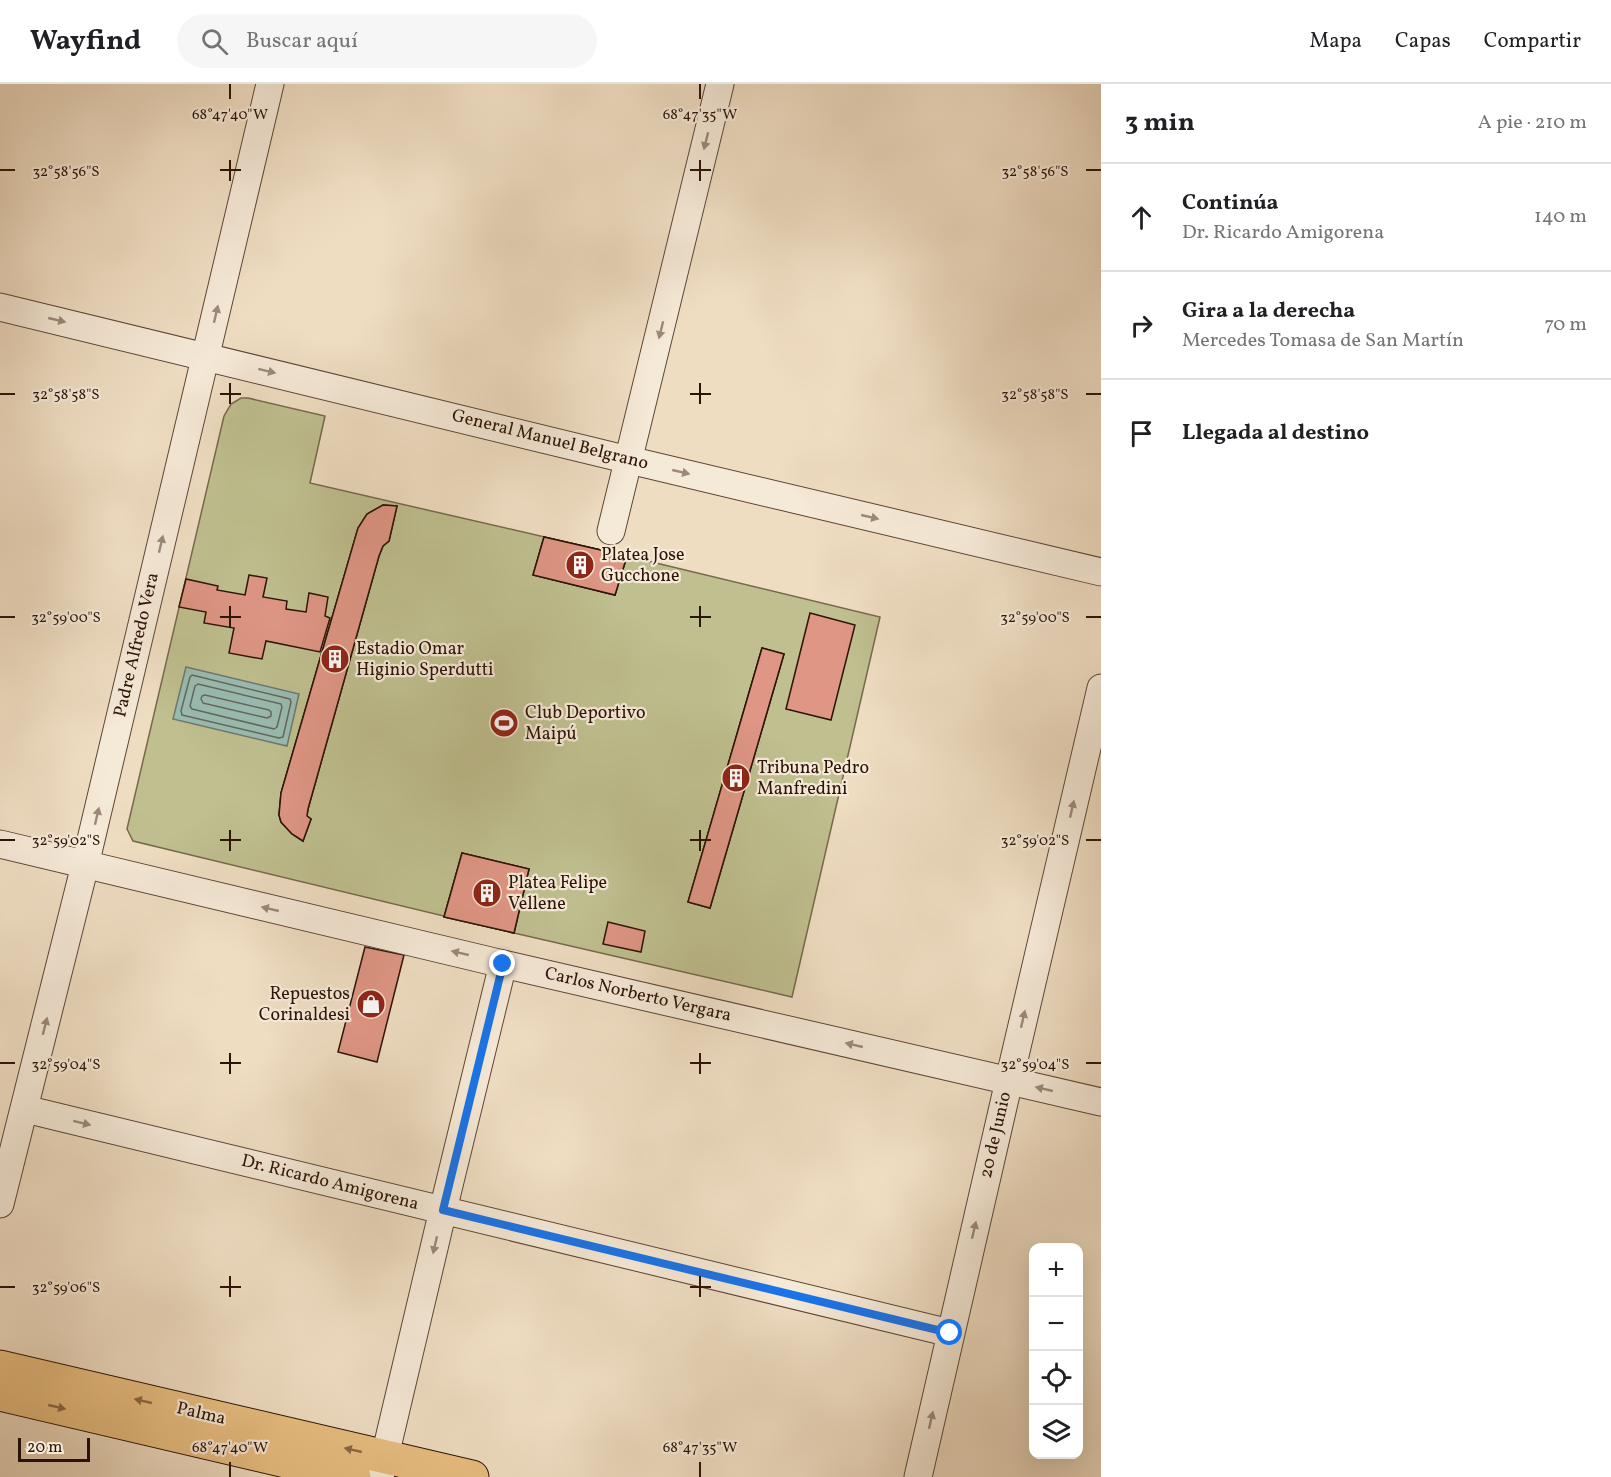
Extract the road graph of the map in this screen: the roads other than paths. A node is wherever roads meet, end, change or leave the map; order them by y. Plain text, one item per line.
1 (270, 84) edge
2 (720, 84) edge
3 (0, 307) edge
4 (206, 356) junction
5 (629, 460) junction
6 (611, 531) dead end
7 (1101, 572) edge
8 (1101, 688) edge
9 (0, 844) edge
10 (85, 865) junction
11 (503, 964) junction
12 (1009, 1081) junction
13 (1101, 1102) edge
14 (25, 1109) junction
15 (0, 1204) edge
16 (443, 1210) junction
17 (950, 1333) junction
18 (0, 1367) edge
19 (0, 1394) edge
20 (383, 1467) edge
21 (354, 1477) edge
22 (472, 1477) edge
23 (918, 1477) edge

4 -> 1 street, Padre Alfredo Vera
2 -> 5 street
3 -> 4 street, General Manuel Belgrano
4 -> 5 street, General Manuel Belgrano
10 -> 4 street, Padre Alfredo Vera
5 - 6 street
5 -> 7 street, General Manuel Belgrano
12 -> 8 street, 20 de Junio
9 - 10 street, Carlos Norberto Vergara
11 -> 10 street, Carlos Norberto Vergara
14 -> 10 street, Padre Alfredo Vera
12 -> 11 street, Carlos Norberto Vergara
11 - 16 street
13 -> 12 street, Carlos Norberto Vergara
17 -> 12 street, 20 de Junio
14 - 15 street, Padre Alfredo Vera
14 -> 16 street, Dr. Ricardo Amigorena
16 - 17 street, Dr. Ricardo Amigorena
16 -> 20 street
23 -> 17 street, 20 de Junio
20 -> 18 main road, Palma
19 -> 21 main road, Palma
20 - 22 main road, Palma

